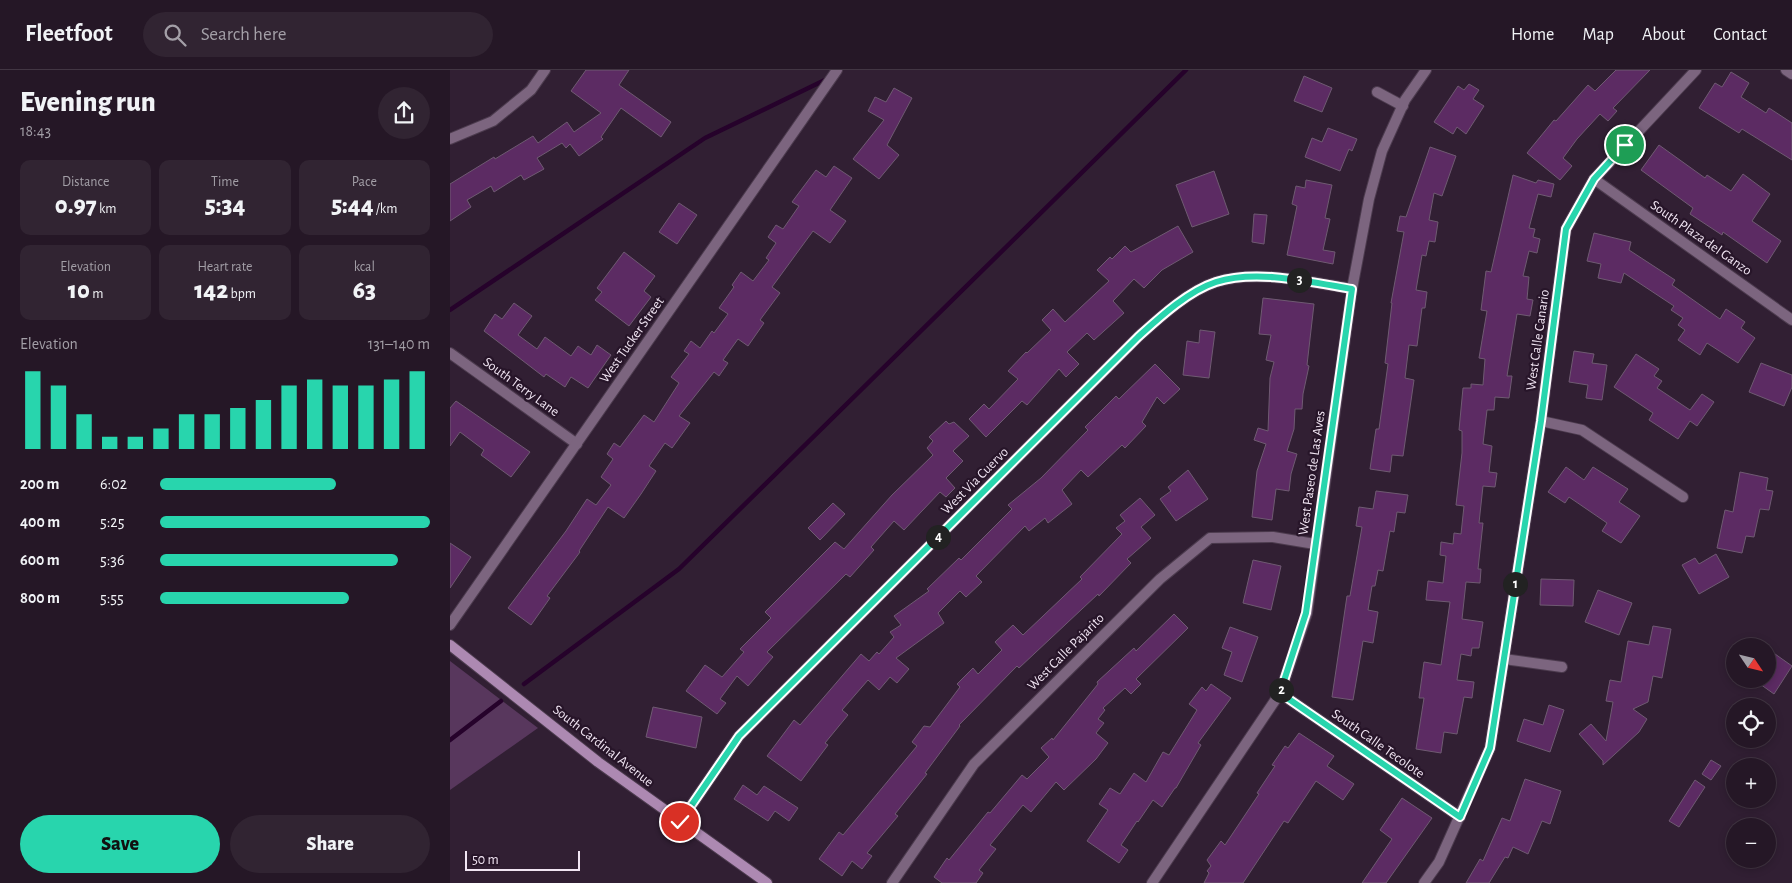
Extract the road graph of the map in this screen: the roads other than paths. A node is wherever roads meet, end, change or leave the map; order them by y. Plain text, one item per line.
1 (545, 70) edge
2 (837, 70) edge
3 (1426, 70) edge
4 (1696, 70) edge
5 (1786, 70) edge
6 (1792, 74) edge
7 (1378, 92) dead end
8 (1403, 106) junction
9 (450, 140) edge
10 (1594, 179) junction
11 (1352, 289) junction
12 (1792, 320) edge
13 (450, 353) edge
14 (1541, 421) junction
15 (576, 444) junction
16 (1683, 497) dead end
17 (1316, 544) junction
18 (450, 625) edge
19 (450, 644) edge
20 (1504, 659) junction
21 (1562, 667) dead end
22 (1280, 693) junction
23 (1460, 817) junction
24 (680, 822) junction
25 (767, 883) edge
26 (892, 883) edge
27 (1152, 883) edge
28 (1424, 883) edge

1 - 9 street
2 - 15 street, West Tucker Street
3 - 8 street, West Paseo de Las Aves
4 - 10 street, West Calle Canario
5 - 6 street
7 - 8 street
8 - 11 street, West Paseo de Las Aves
10 - 12 street, South Plaza del Ganzo
10 - 14 street, West Calle Canario
11 - 17 street, West Paseo de Las Aves
11 - 24 street, West Via Cuervo
13 - 15 street, South Terry Lane
14 - 16 street
14 - 20 street, West Calle Canario
15 - 18 street, West Tucker Street
17 - 22 street, West Paseo de Las Aves
17 - 26 street, West Calle Pajarito
19 - 24 main road, South Cardinal Avenue
20 - 21 street
20 - 23 street, West Calle Canario
22 - 23 street, South Calle Tecolote
22 - 27 street, West Paseo de Las Aves
23 - 28 street, West Calle Canario
24 - 25 main road, South Cardinal Avenue

